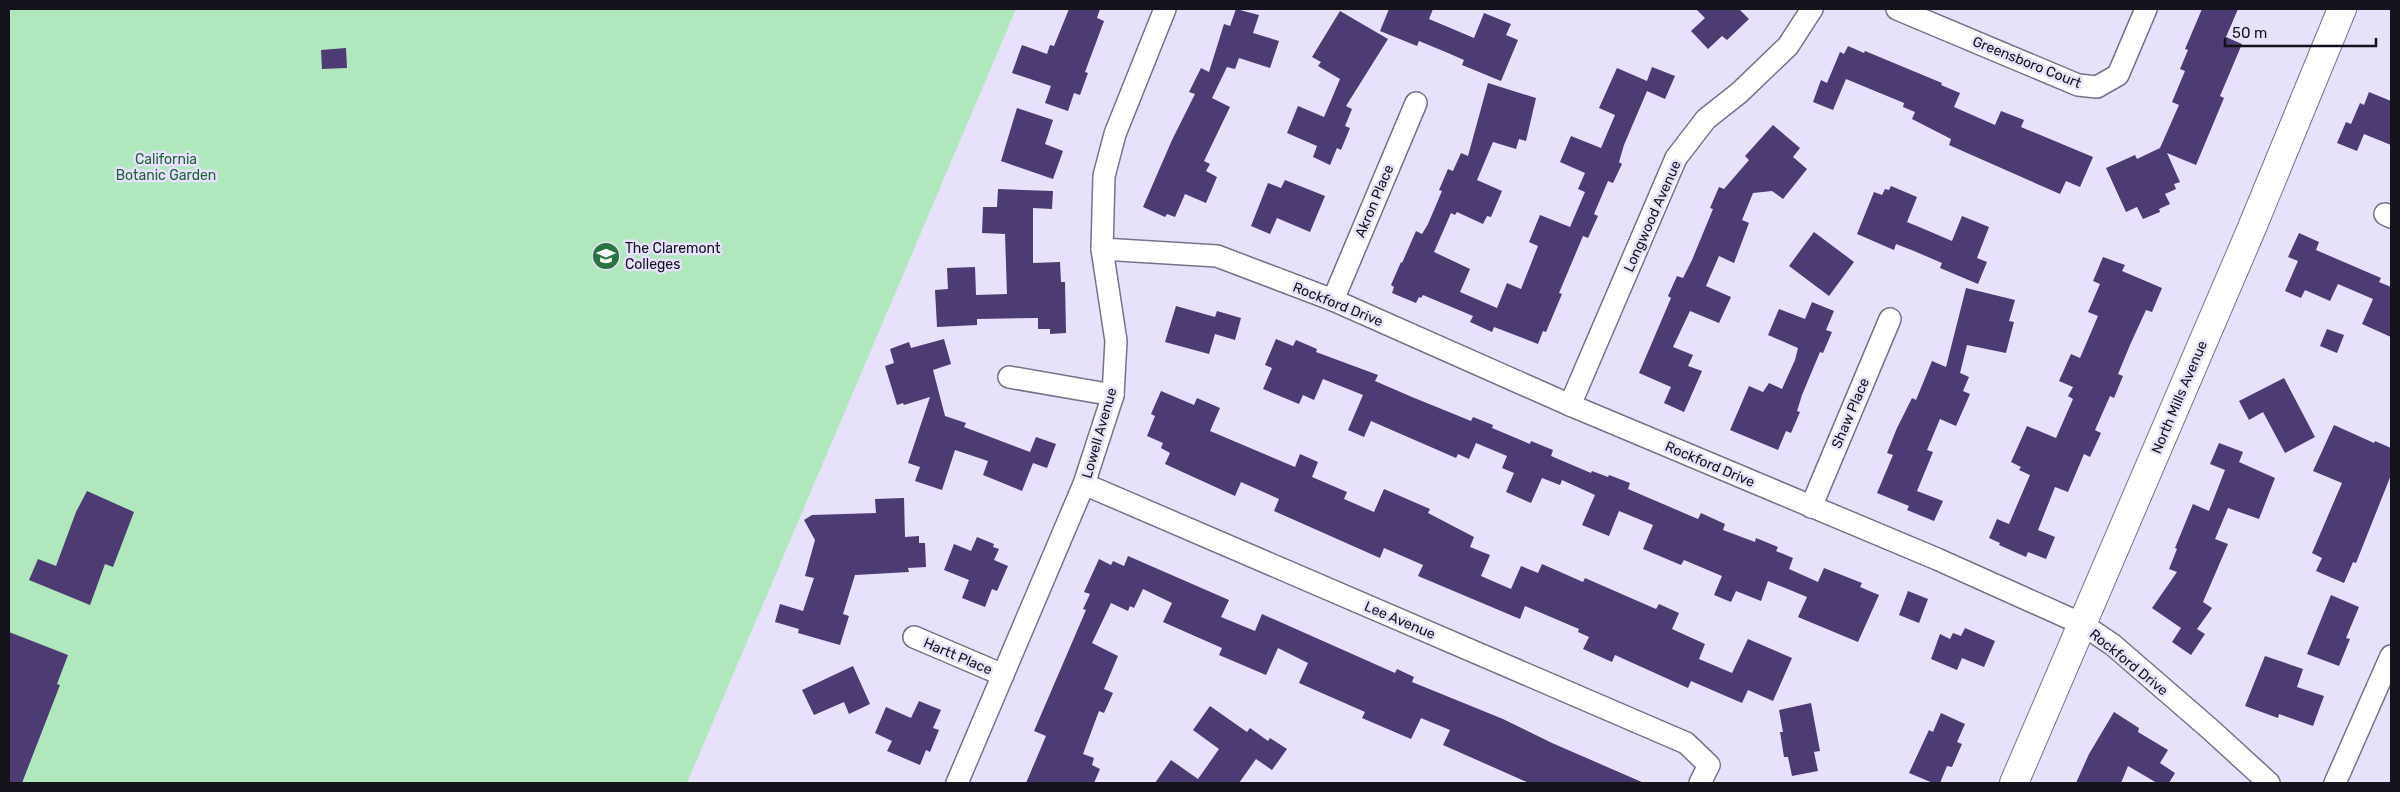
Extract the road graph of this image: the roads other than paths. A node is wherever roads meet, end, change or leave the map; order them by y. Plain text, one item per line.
1 (1165, 9) edge
2 (1812, 9) edge
3 (1898, 9) edge
4 (2146, 9) edge
5 (2342, 9) edge
6 (1416, 103) dead end
7 (1102, 249) junction
8 (1333, 300) junction
9 (1890, 319) dead end
10 (1009, 378) dead end
11 (1113, 395) junction
12 (1570, 405) junction
13 (1084, 484) junction
14 (1811, 507) junction
15 (2082, 624) junction
16 (914, 637) dead end
17 (2391, 656) edge
18 (1003, 675) junction
19 (1705, 774) edge
20 (957, 783) edge
21 (2014, 783) edge
22 (2269, 783) edge
23 (2335, 783) edge

1 - 7 street, Lowell Avenue
2 - 12 street, Longwood Avenue
3 - 4 street, Greensboro Court
5 - 15 main road, North Mills Avenue
6 - 8 street, Akron Place
7 - 8 street, Rockford Drive
7 - 11 street, Lowell Avenue
8 - 12 street, Rockford Drive
9 - 14 street, Shaw Place
10 - 11 street
11 - 13 street, Lowell Avenue
12 - 14 street, Rockford Drive
13 - 18 street, Lowell Avenue
13 - 19 street, Lee Avenue
14 - 15 street, Rockford Drive
15 - 21 main road, North Mills Avenue
15 - 22 street, Rockford Drive
16 - 18 street, Hartt Place
17 - 23 street
18 - 20 street, Lowell Avenue

